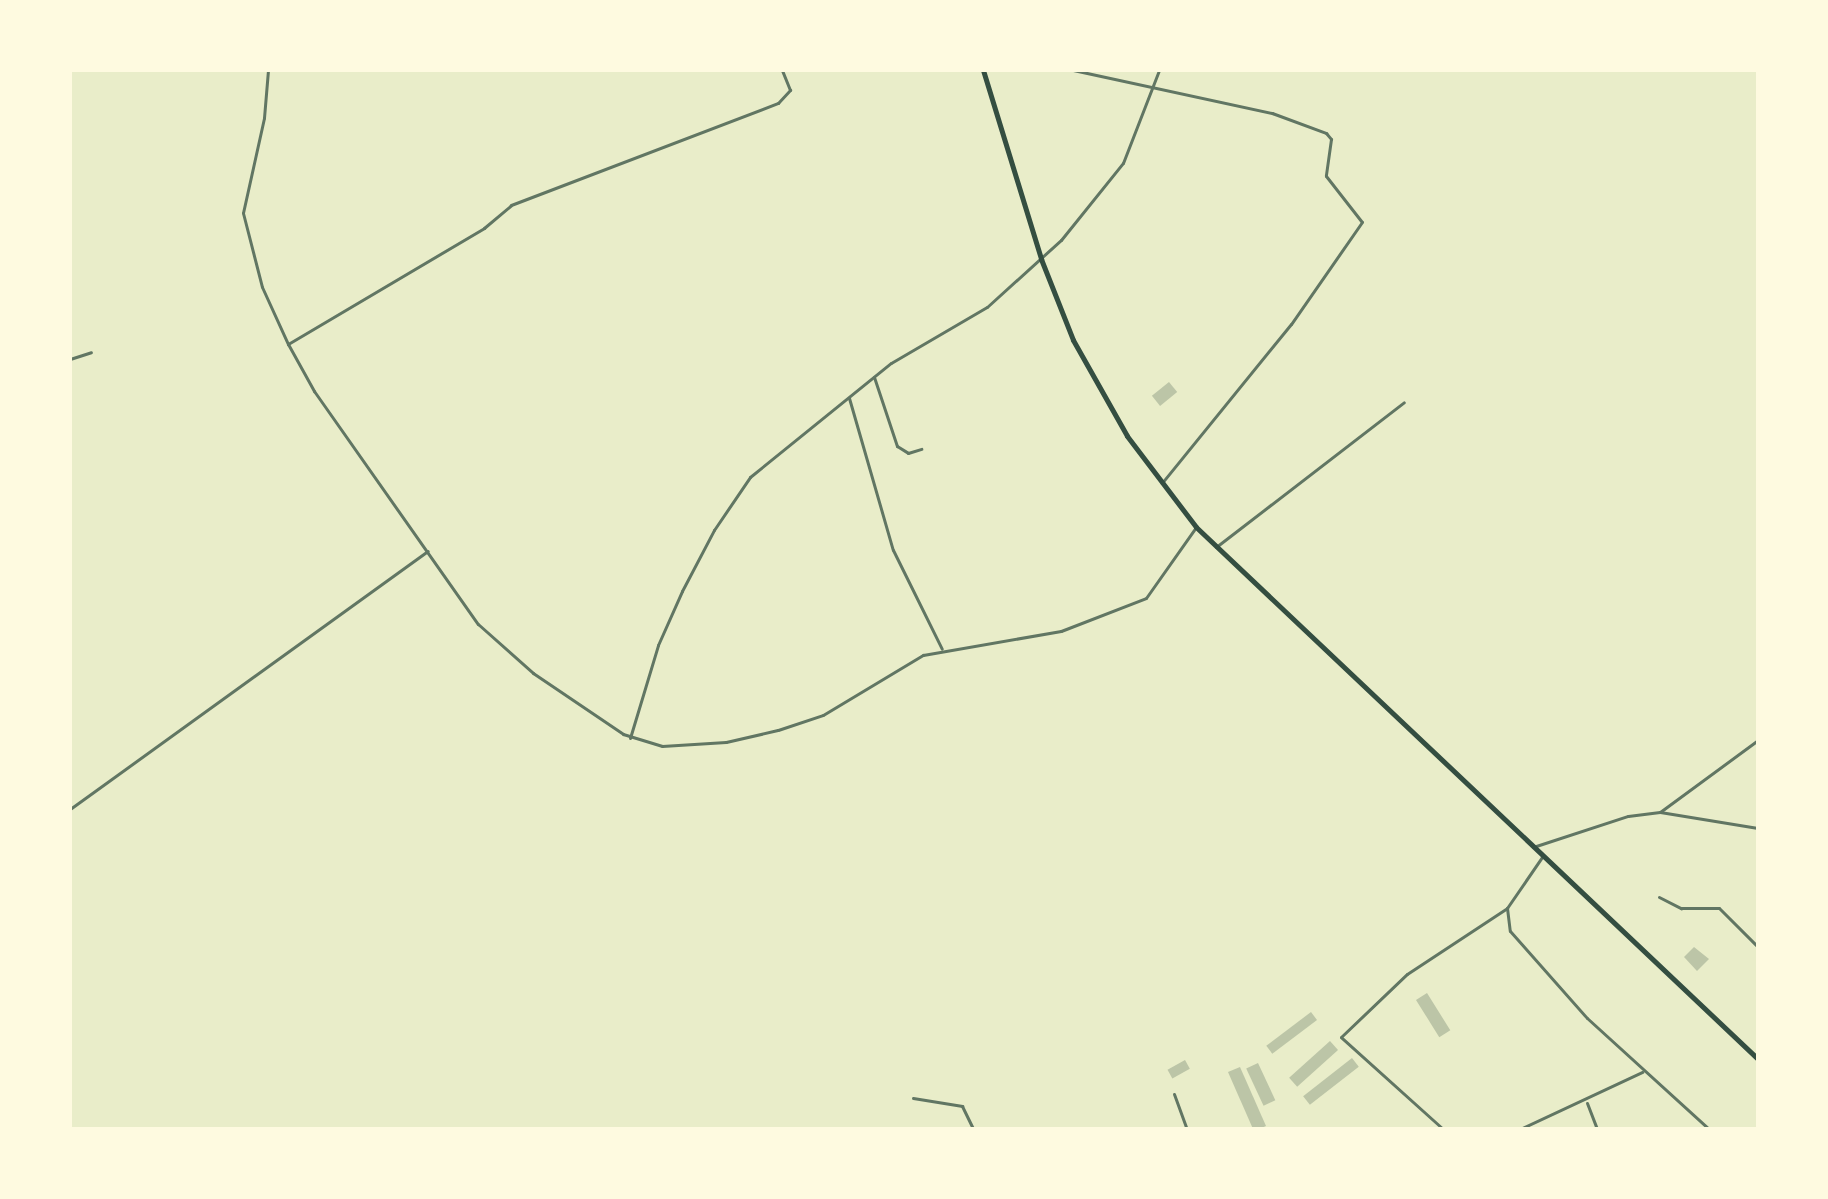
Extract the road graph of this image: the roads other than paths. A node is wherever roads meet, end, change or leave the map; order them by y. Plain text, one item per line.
1 (268, 70) edge
2 (782, 70) edge
3 (983, 70) edge
4 (1073, 70) edge
5 (1159, 70) edge
6 (1154, 88) junction
7 (1041, 259) junction
8 (288, 344) junction
9 (91, 352) dead end
10 (70, 359) edge
11 (874, 377) junction
12 (849, 398) junction
13 (1404, 402) dead end
14 (921, 449) dead end
15 (1162, 483) junction
16 (1196, 527) junction
17 (1216, 547) junction
18 (428, 551) junction
19 (942, 649) junction
20 (630, 738) junction
21 (1758, 740) edge
22 (70, 809) edge
23 (1660, 812) junction
24 (1758, 828) edge
25 (1533, 847) junction
26 (1542, 857) junction
27 (1659, 897) dead end
28 (1507, 908) junction
29 (1758, 947) edge
30 (1758, 1059) edge
31 (1642, 1072) junction
32 (1174, 1094) dead end
33 (913, 1098) dead end
34 (1587, 1102) junction
35 (973, 1129) edge
36 (1187, 1129) edge
37 (1443, 1129) edge
38 (1520, 1129) edge
39 (1597, 1129) edge
40 (1709, 1129) edge

1 - 8 street
2 - 8 street
3 - 7 main road
4 - 6 street
5 - 6 street
6 - 7 street
6 - 15 street
7 - 11 street
7 - 15 main road
8 - 18 street
9 - 10 street
11 - 12 street
11 - 14 street
12 - 19 street
12 - 20 street
13 - 17 street
15 - 16 main road
16 - 17 main road
16 - 19 street
17 - 25 main road
18 - 20 street
18 - 22 street
19 - 20 street
21 - 23 street
23 - 24 street
23 - 25 street
25 - 26 main road
26 - 28 street
26 - 30 main road
27 - 29 street
28 - 31 street
28 - 37 street
31 - 34 street
31 - 40 street
32 - 36 street
33 - 35 street
34 - 38 street
34 - 39 street

